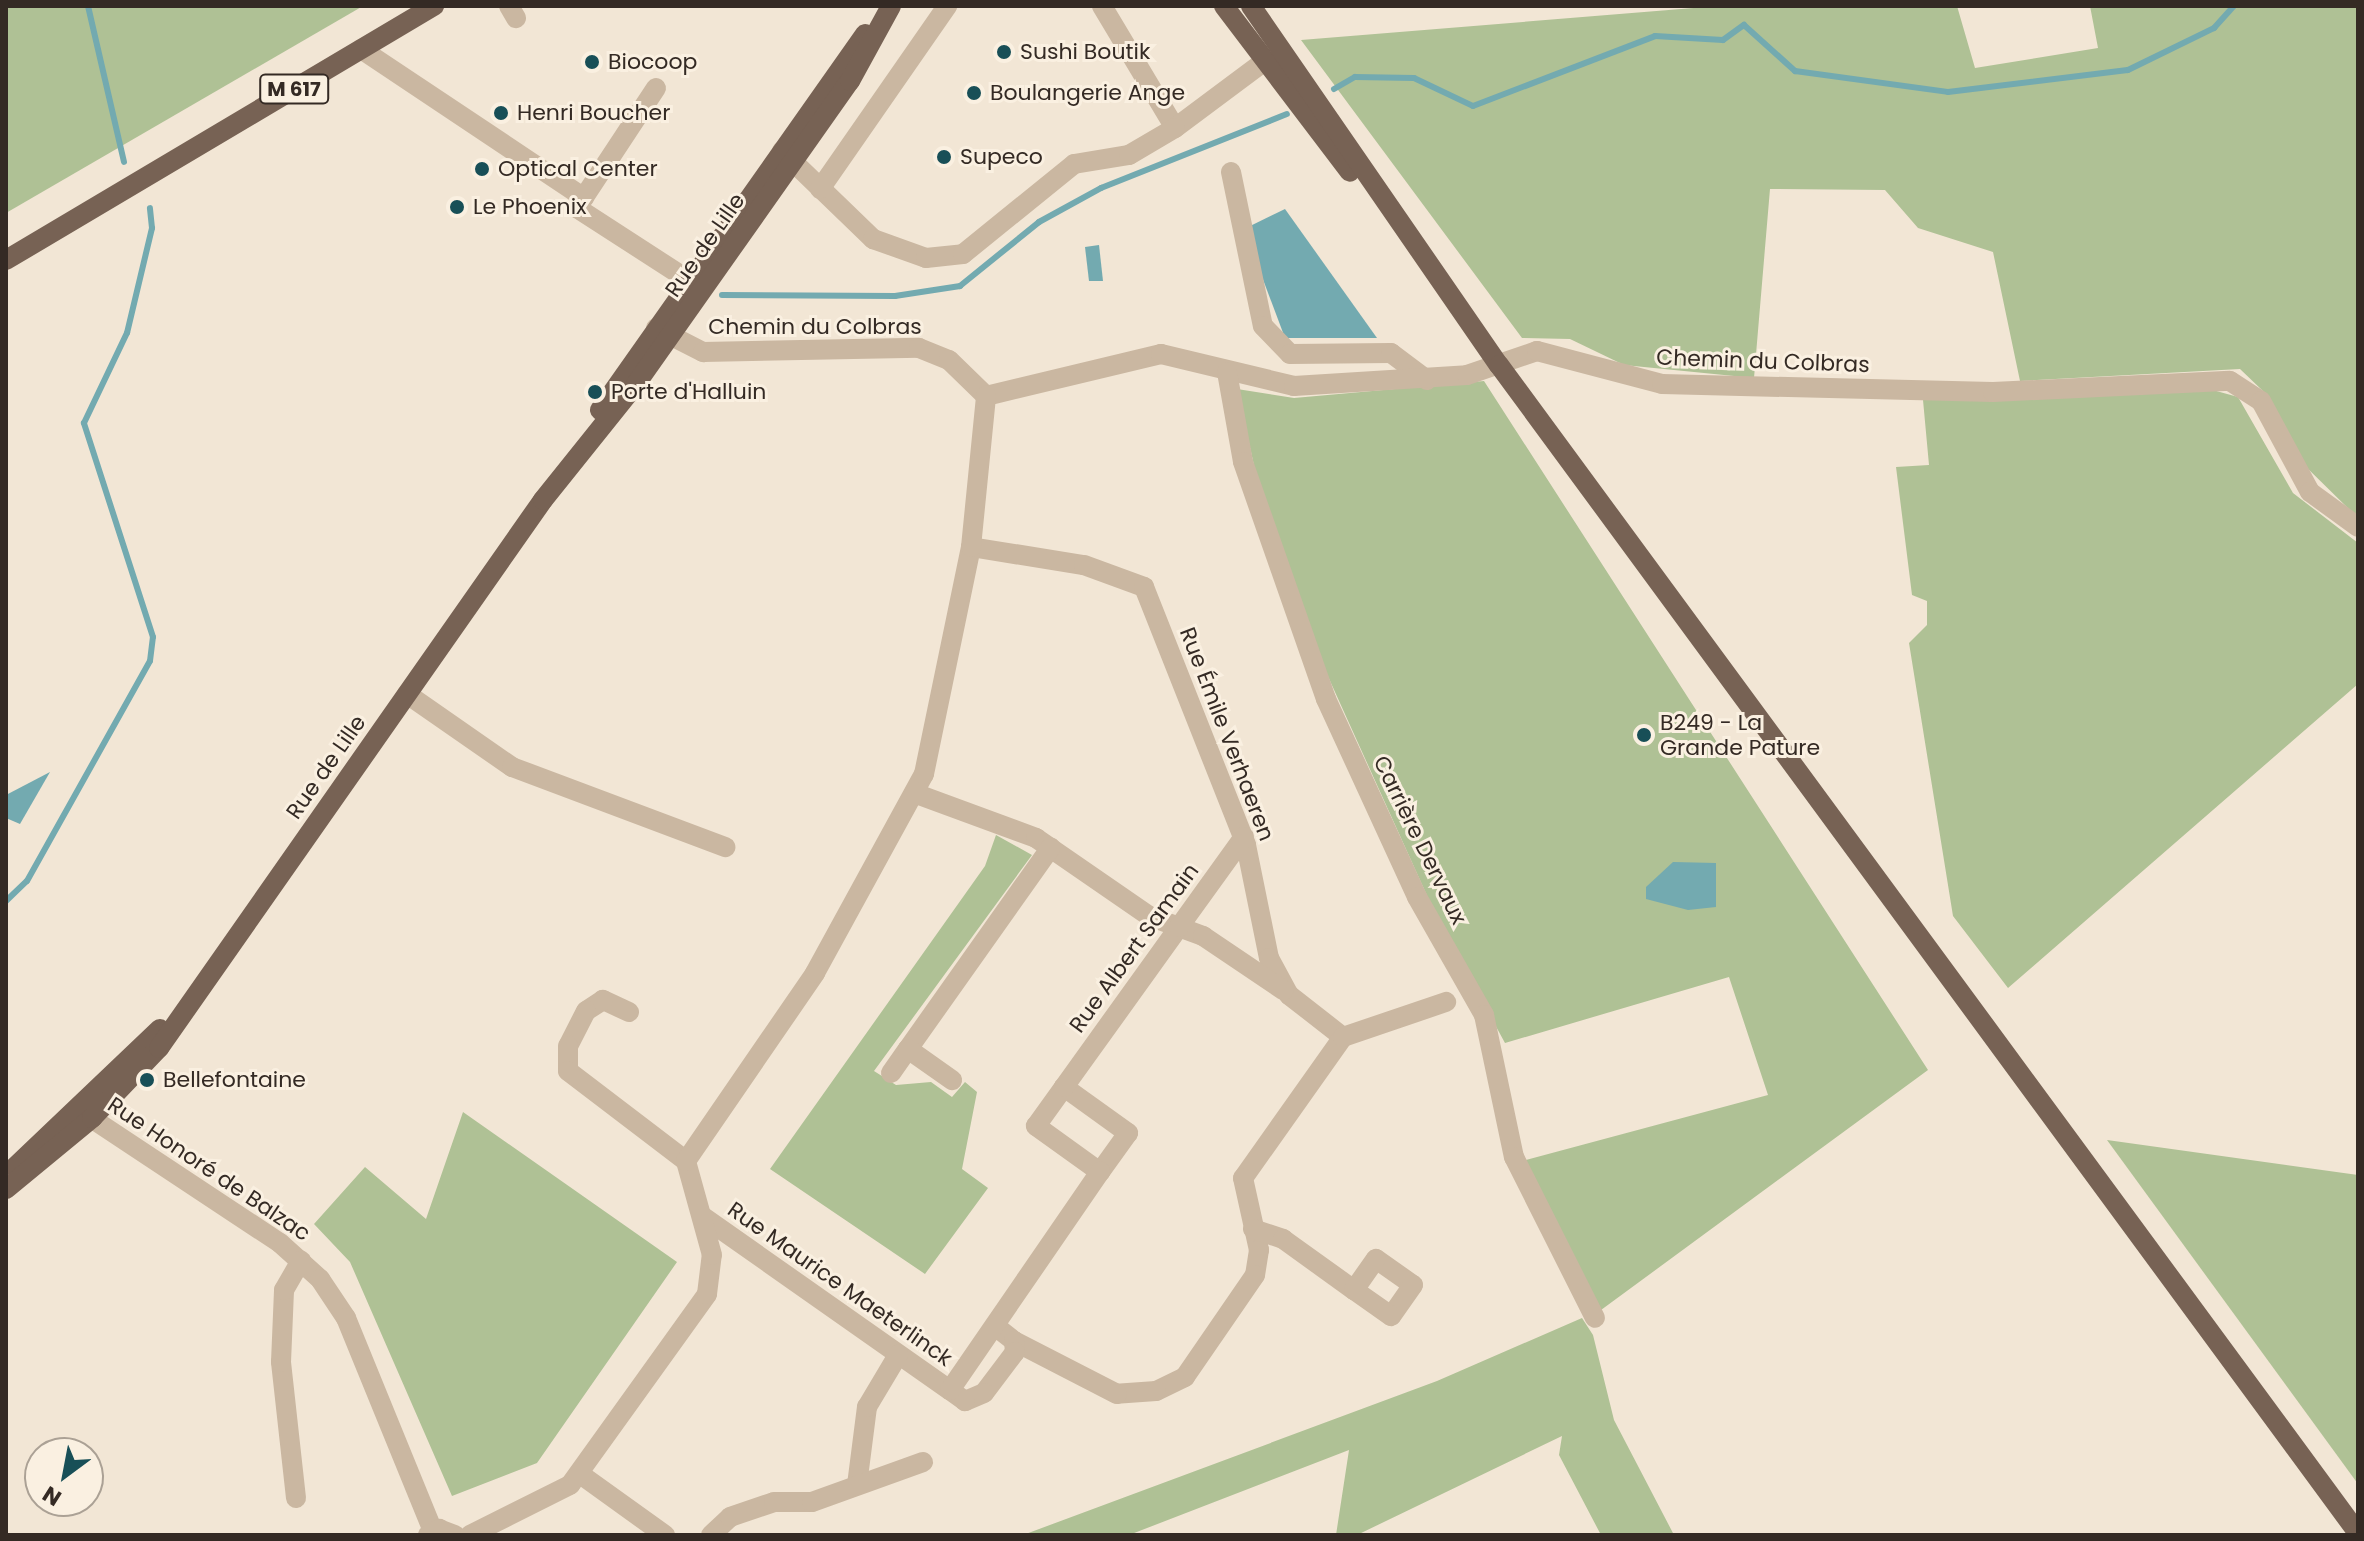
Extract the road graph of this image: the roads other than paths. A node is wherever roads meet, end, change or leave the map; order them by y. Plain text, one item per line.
1 (434, 6) edge
2 (889, 6) edge
3 (947, 6) edge
4 (1224, 6) edge
5 (1251, 6) edge
6 (1107, 14) edge
7 (361, 49) junction
8 (1265, 61) junction
9 (656, 88) dead end
10 (1175, 128) junction
11 (788, 156) junction
12 (1231, 172) dead end
13 (820, 189) junction
14 (584, 198) junction
15 (6, 260) edge
16 (696, 285) junction
17 (1466, 320) junction
18 (663, 333) junction
19 (1499, 365) junction
20 (1227, 372) junction
21 (1427, 380) junction
22 (986, 396) junction
23 (2358, 527) edge
24 (971, 547) junction
25 (407, 694) junction
26 (914, 793) junction
27 (1244, 837) junction
28 (725, 847) dead end
29 (1051, 847) junction
30 (1179, 927) junction
31 (1289, 995) junction
32 (1446, 1002) dead end
33 (629, 1012) dead end
34 (1343, 1037) junction
35 (908, 1049) junction
36 (891, 1073) dead end
37 (952, 1080) dead end
38 (1064, 1087) junction
39 (85, 1114) junction
40 (686, 1161) junction
41 (1100, 1172) junction
42 (6, 1176) edge
43 (6, 1189) edge
44 (702, 1216) junction
45 (1253, 1229) junction
46 (301, 1260) junction
47 (1354, 1290) dead end
48 (1595, 1318) dead end
49 (995, 1326) junction
50 (1014, 1341) junction
51 (898, 1355) junction
52 (950, 1390) junction
53 (923, 1462) dead end
54 (580, 1474) junction
55 (857, 1485) junction
56 (296, 1498) dead end
57 (430, 1533) edge
58 (2358, 1533) edge
59 (455, 1535) edge
60 (470, 1535) edge
61 (665, 1535) edge
62 (711, 1535) edge

1 - 7 main road, M 617
2 - 11 main road, Rue de Lille
3 - 13 street
4 - 8 main road
5 - 17 main road
6 - 10 street
7 - 14 street
7 - 15 main road, M 617
8 - 10 street
8 - 17 main road
9 - 14 street
10 - 13 street
11 - 13 street
11 - 16 main road, Rue de Lille
12 - 21 street
14 - 16 street
16 - 18 main road, Rue de Lille
17 - 19 main road
18 - 22 street, Chemin du Colbras
18 - 25 main road, Rue de Lille
19 - 21 street, Chemin du Colbras
19 - 23 street, Chemin du Colbras
19 - 58 main road
20 - 21 street, Chemin du Colbras
20 - 22 street, Chemin du Colbras
20 - 48 street, Carrière Dervaux
22 - 24 street
24 - 26 street
24 - 27 street, Rue Émile Verhaeren
25 - 28 street
25 - 39 main road, Rue de Lille
26 - 29 street
26 - 40 street
27 - 30 street, Rue Albert Samain
27 - 31 street, Rue Émile Verhaeren
29 - 30 street
29 - 35 street
30 - 31 street
30 - 38 street, Rue Albert Samain
31 - 34 street, Rue Émile Verhaeren
32 - 34 street
33 - 40 street
34 - 45 street
35 - 36 street
35 - 37 street
38 - 41 street
38 - 41 street, Rue Albert Samain
39 - 42 main road, Rue de Lille
39 - 43 main road, Rue de Lille
39 - 46 street, Rue Honoré de Balzac
40 - 44 street
41 - 49 street
44 - 51 street, Rue Maurice Maeterlinck
44 - 54 street
45 - 47 street
45 - 50 street
46 - 56 street
46 - 57 street, Rue Honoré de Balzac
49 - 50 street
49 - 52 street
50 - 52 street
51 - 52 street, Rue Maurice Maeterlinck
51 - 55 street
53 - 55 street
54 - 60 street
54 - 61 street
55 - 62 street
57 - 59 street

